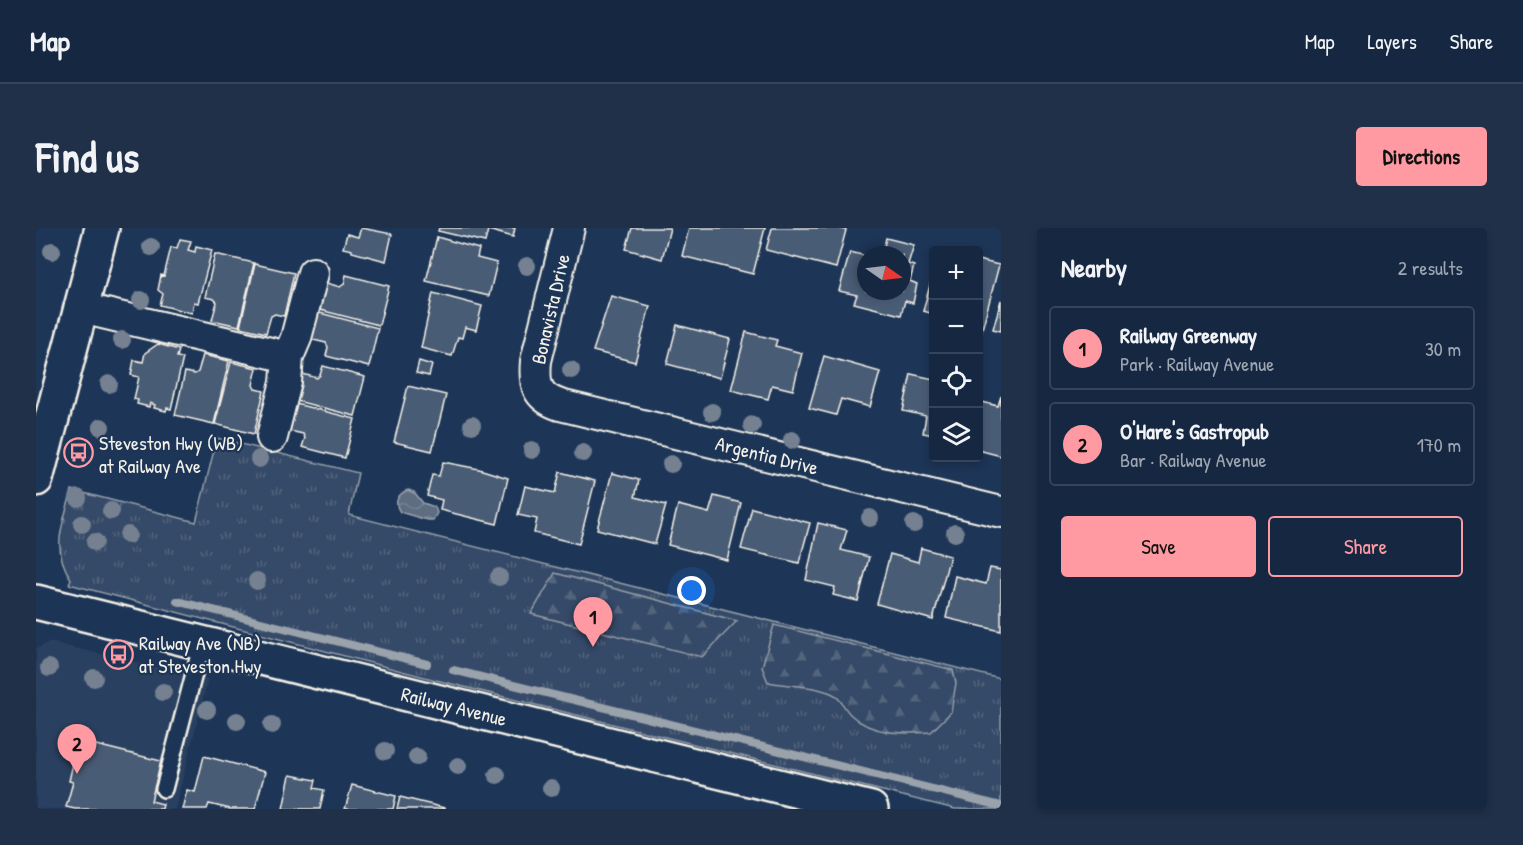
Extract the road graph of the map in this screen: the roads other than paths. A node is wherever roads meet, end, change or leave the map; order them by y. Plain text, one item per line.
1 (102, 228) edge
2 (569, 228) edge
3 (313, 273) dead end
4 (81, 308) junction
5 (288, 357) junction
6 (538, 389) joint
7 (272, 437) dead end
8 (36, 479) edge
9 (1001, 512) edge
10 (36, 602) edge
11 (202, 643) junction
12 (164, 789) dead end
13 (871, 809) edge

1 - 4 main road
2 - 6 street, Bonavista Drive
3 - 5 street
4 - 5 street
4 - 8 main road
5 - 7 street
6 - 9 street, Argentia Drive
10 - 11 main road, Railway Avenue
11 - 12 lane
11 - 13 main road, Railway Avenue

